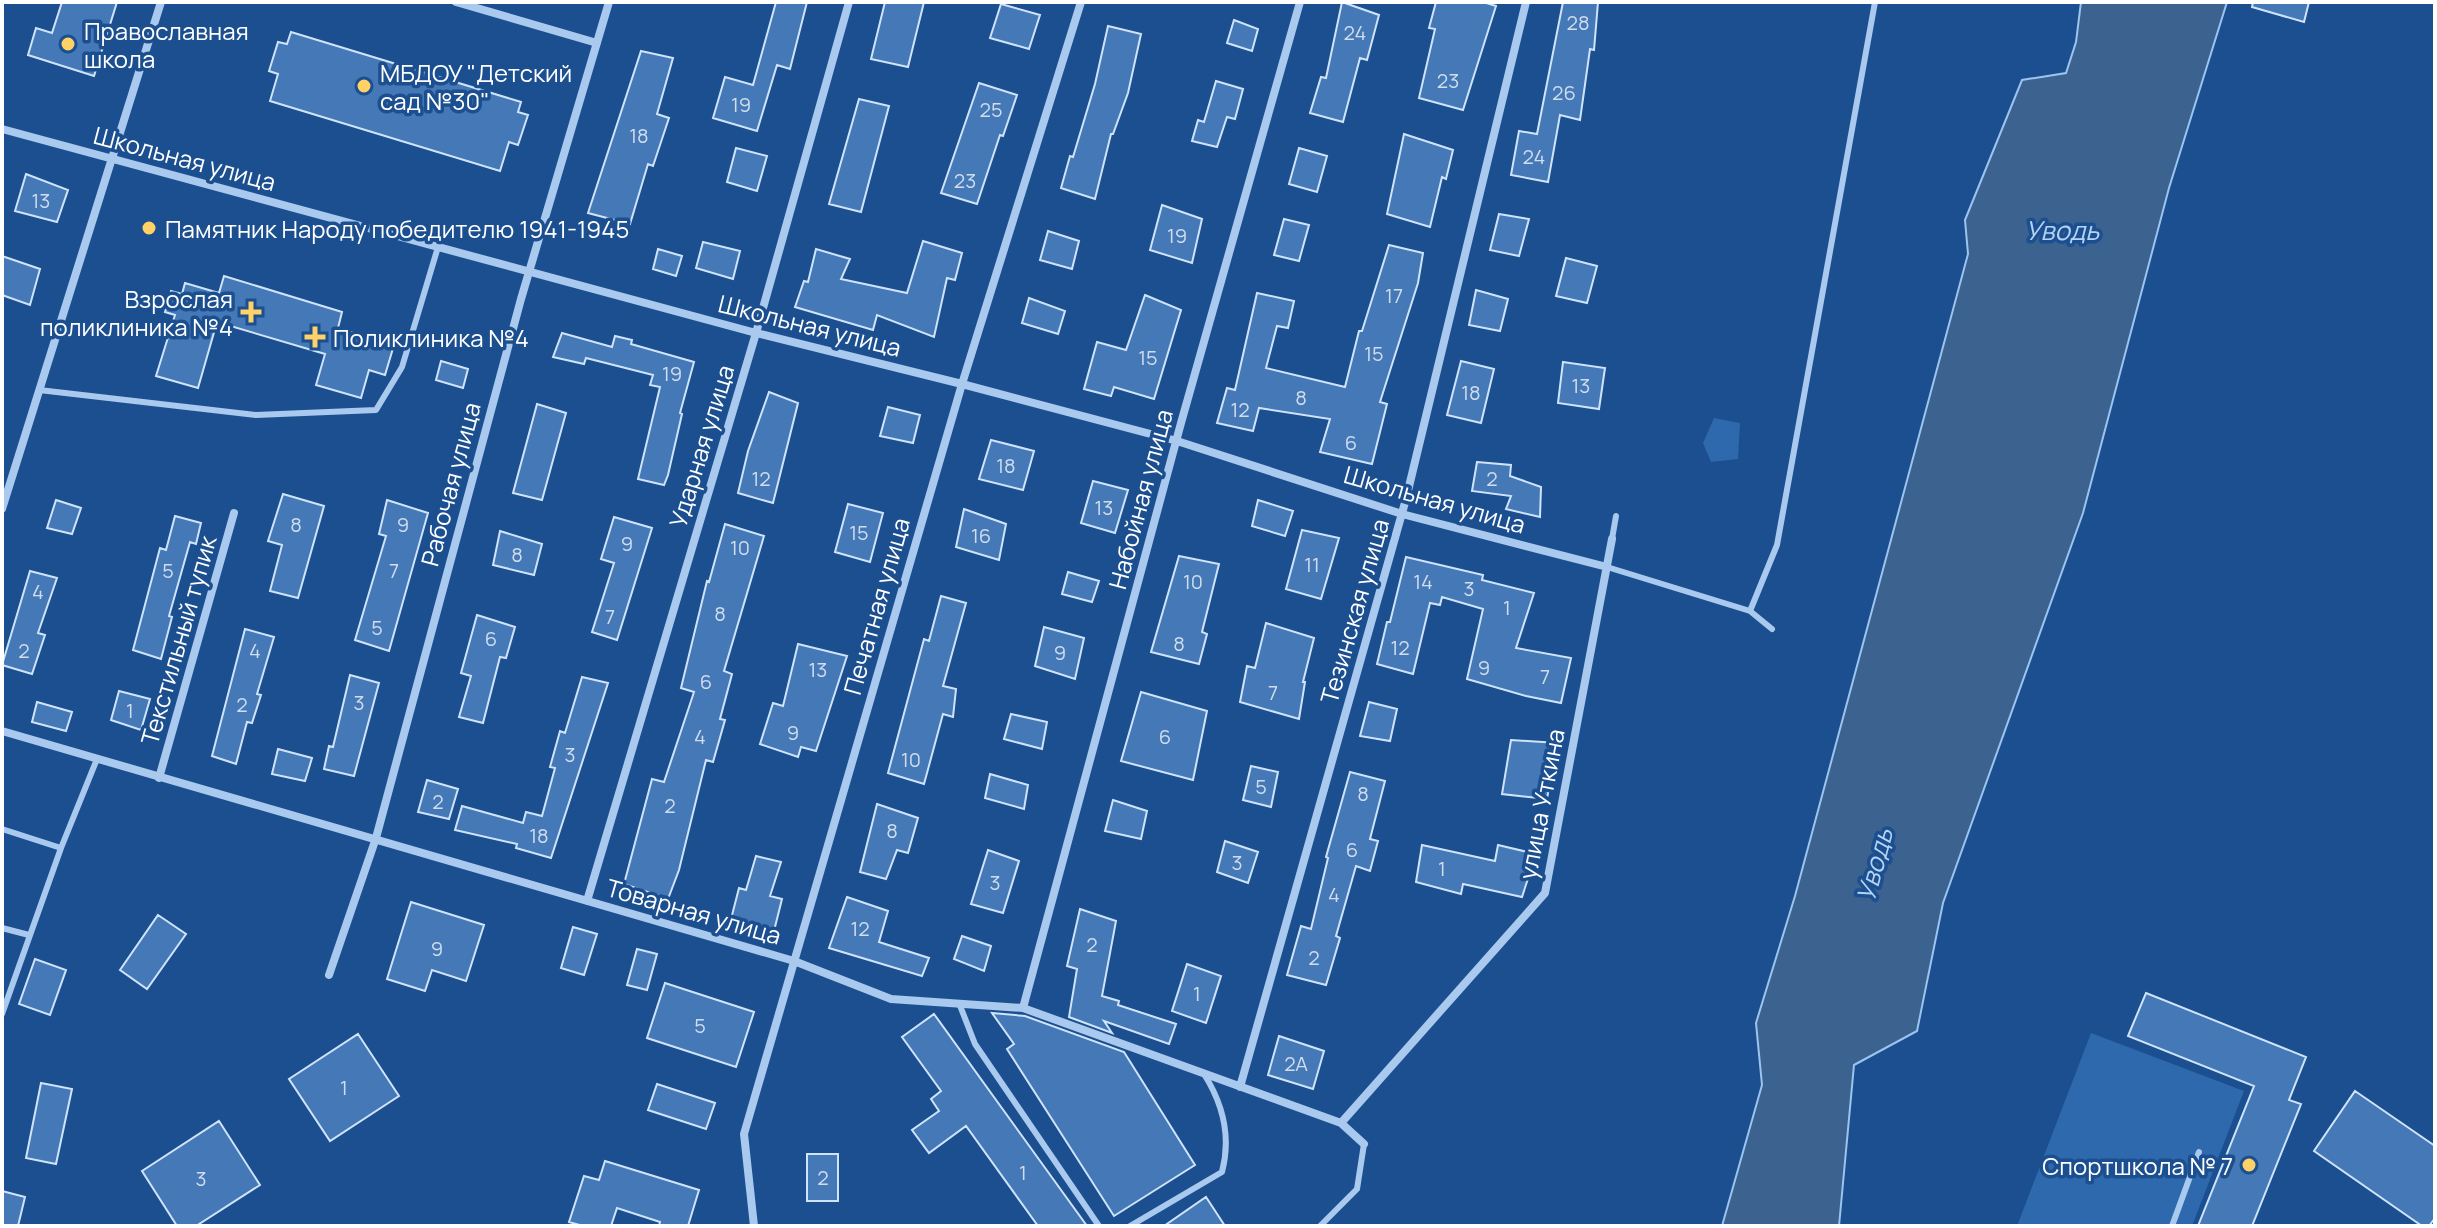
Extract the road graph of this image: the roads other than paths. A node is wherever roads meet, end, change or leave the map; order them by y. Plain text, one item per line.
1 (161, 2) edge
2 (456, 2) edge
3 (609, 2) edge
4 (849, 2) edge
5 (1081, 2) edge
6 (1300, 2) edge
7 (1526, 2) edge
8 (1875, 2) edge
9 (597, 43) junction
10 (2, 129) edge
11 (110, 159) junction
12 (438, 247) junction
13 (529, 272) junction
14 (756, 333) junction
15 (962, 384) junction
16 (39, 390) junction
17 (1177, 441) junction
18 (2, 509) edge
19 (234, 513) dead end
20 (1402, 514) junction
21 (1616, 516) dead end
22 (1612, 539) joint
23 (1607, 567) junction
24 (1750, 611) junction
25 (1772, 629) dead end
26 (2, 731) edge
27 (97, 759) junction
28 (159, 778) junction
29 (2, 829) edge
30 (376, 838) junction
31 (61, 848) junction
32 (587, 901) junction
33 (2, 928) edge
34 (29, 935) junction
35 (794, 961) junction
36 (329, 975) dead end
37 (959, 1003) junction
38 (1023, 1008) junction
39 (2, 1014) edge
40 (1204, 1074) junction
41 (1240, 1087) junction
42 (1341, 1123) junction
43 (1364, 1144) joint
44 (2199, 1152) dead end
45 (754, 1226) edge
46 (1099, 1226) edge
47 (1130, 1226) edge
48 (1320, 1226) edge
49 (2172, 1226) edge

1 - 11 street
2 - 9 street
3 - 9 street, Рабочая улица
4 - 14 street, Ударная улица
5 - 15 street, Печатная улица
6 - 17 street, Набойная улица
7 - 20 street, Тезинская улица
8 - 24 lane
9 - 13 street, Рабочая улица
10 - 11 street, Школьная улица
11 - 12 street, Школьная улица
11 - 16 street
12 - 13 street, Школьная улица
12 - 16 lane
13 - 14 street, Школьная улица
13 - 30 street, Рабочая улица
14 - 15 street, Школьная улица
14 - 32 street, Ударная улица
15 - 17 street, Школьная улица
15 - 35 street, Печатная улица
16 - 18 street
17 - 20 street, Школьная улица
17 - 38 street, Набойная улица
19 - 28 street, Текстильный тупик
20 - 23 street, Школьная улица
20 - 41 street, Тезинская улица
21 - 22 lane, улица Уткина
22 - 23 street, улица Уткина
23 - 24 lane
23 - 42 street, улица Уткина
24 - 25 lane
26 - 27 street, Товарная улица
27 - 28 street, Товарная улица
27 - 31 lane
28 - 30 street, Товарная улица
29 - 31 lane
30 - 32 street, Товарная улица
30 - 36 street, Рабочая улица
31 - 34 lane
32 - 35 street, Товарная улица
33 - 34 lane
34 - 39 lane
35 - 37 street, Товарная улица
35 - 45 street, Печатная улица
37 - 38 street, Товарная улица
37 - 46 lane
38 - 40 street, Товарная улица
40 - 41 street, Товарная улица
40 - 47 lane
41 - 42 street, Товарная улица
42 - 43 street, Товарная улица
43 - 48 lane
44 - 49 lane

